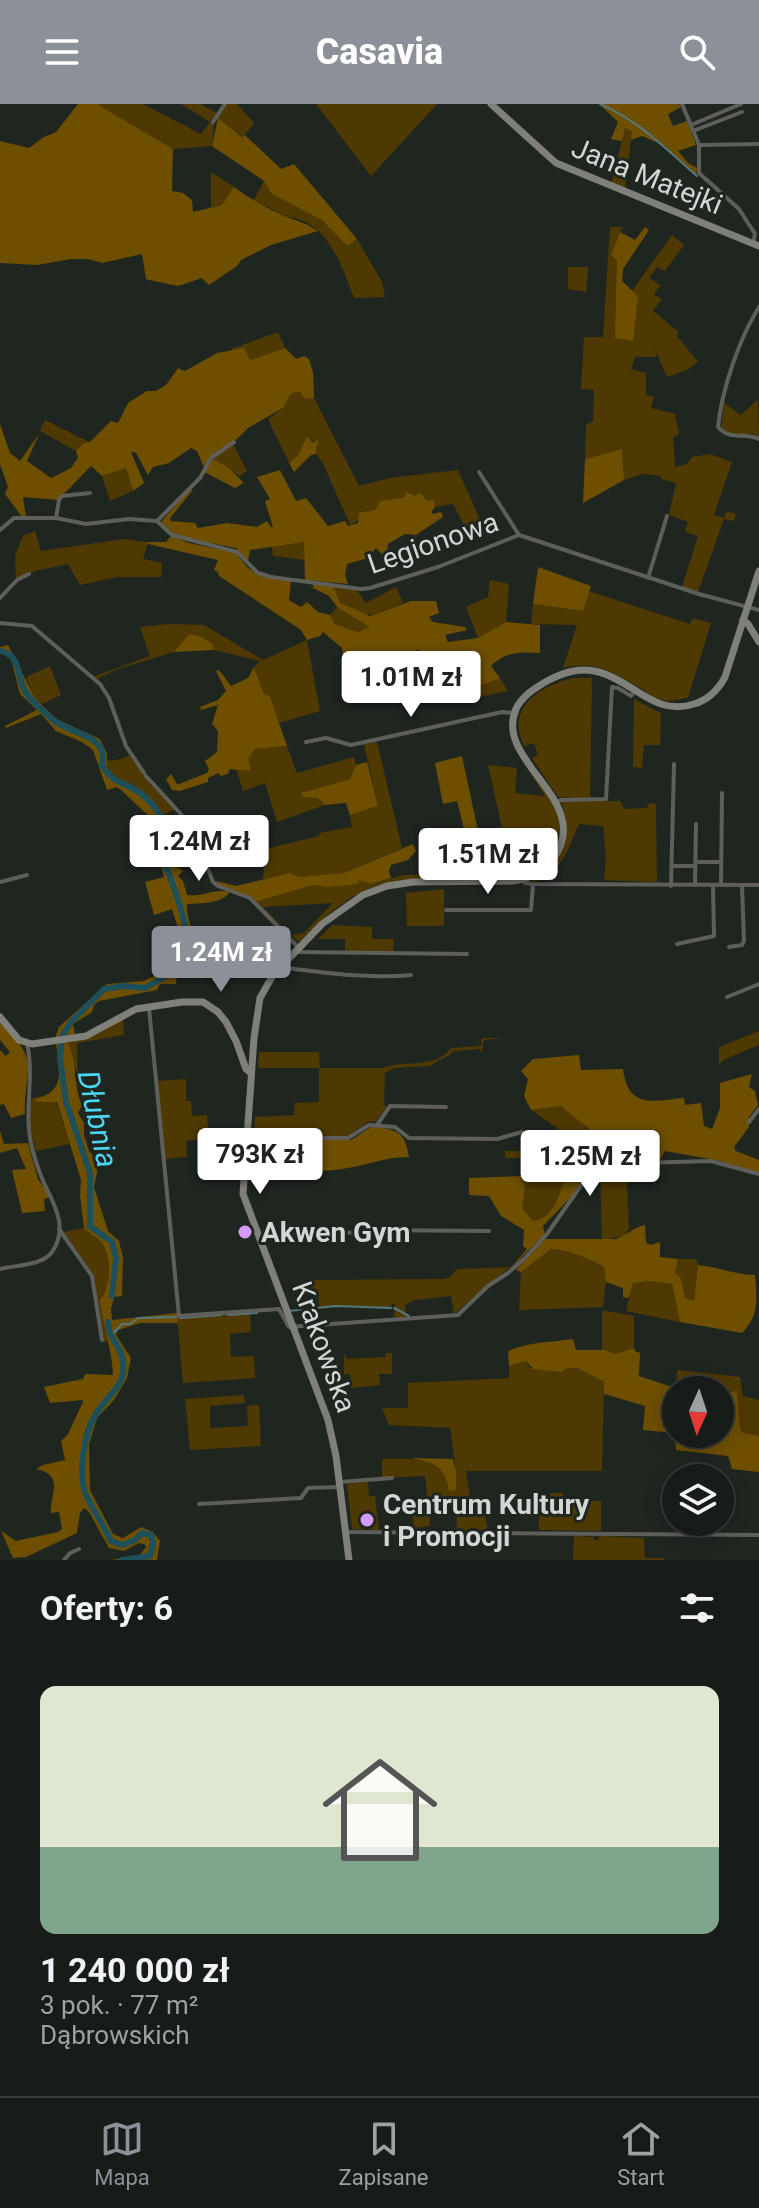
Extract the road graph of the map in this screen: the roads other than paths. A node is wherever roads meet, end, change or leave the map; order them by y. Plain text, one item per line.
1 (225, 104) edge
2 (491, 104) edge
3 (682, 104) edge
4 (741, 104) edge
5 (742, 112) dead end
6 (213, 122) dead end
7 (692, 128) junction
8 (759, 144) edge
9 (699, 145) junction
10 (756, 245) edge
11 (759, 307) edge
12 (759, 439) edge
13 (234, 442) dead end
14 (479, 472) dead end
15 (90, 493) dead end
16 (667, 516) dead end
17 (56, 518) junction
18 (157, 521) junction
19 (0, 530) edge
20 (519, 535) junction
21 (759, 573) edge
22 (29, 574) dead end
23 (648, 578) junction
24 (0, 598) edge
25 (747, 609) junction
26 (759, 610) edge
27 (743, 620) junction
28 (0, 623) edge
29 (759, 641) edge
30 (635, 691) junction
31 (514, 713) junction
32 (306, 742) dead end
33 (674, 764) dead end
34 (722, 793) dead end
35 (556, 802) junction
36 (696, 824) dead end
37 (719, 862) dead end
38 (696, 864) junction
39 (674, 866) dead end
40 (27, 875) dead end
41 (522, 880) junction
42 (0, 882) edge
43 (533, 884) junction
44 (695, 885) junction
45 (721, 885) junction
46 (742, 885) junction
47 (759, 885) edge
48 (671, 886) junction
49 (713, 886) junction
50 (446, 910) dead end
51 (677, 944) dead end
52 (729, 947) dead end
53 (297, 949) junction
54 (467, 954) dead end
55 (282, 966) junction
56 (411, 975) dead end
57 (759, 984) edge
58 (727, 997) dead end
59 (149, 1007) junction
60 (0, 1017) edge
61 (27, 1044) junction
62 (251, 1073) junction
63 (446, 1107) dead end
64 (759, 1109) edge
65 (749, 1122) dead end
66 (377, 1125) junction
67 (522, 1132) dead end
68 (246, 1138) junction
69 (759, 1174) edge
70 (59, 1229) junction
71 (489, 1231) dead end
72 (258, 1235) junction
73 (0, 1269) edge
74 (293, 1326) junction
75 (102, 1340) dead end
76 (392, 1478) dead end
77 (340, 1484) junction
78 (199, 1504) dead end
79 (346, 1532) junction
80 (759, 1535) edge
81 (79, 1549) dead end
82 (64, 1560) edge
83 (349, 1560) edge

1 - 6 street
2 - 10 main road, Jana Matejki
3 - 7 street
4 - 7 street
5 - 7 street
7 - 9 street
8 - 9 street
9 - 10 street
11 - 12 street
13 - 18 street
14 - 20 street
15 - 17 street
16 - 23 street
17 - 18 street
17 - 19 street
18 - 20 street, Legionowa
20 - 23 street, Legionowa
21 - 25 main road
22 - 24 street
23 - 25 street, Legionowa
25 - 26 street, Legionowa
25 - 27 main road
27 - 29 main road
27 - 30 main road
28 - 53 street
30 - 31 main road
30 - 35 street
31 - 32 street
31 - 35 main road
33 - 48 street
34 - 45 street
35 - 41 main road
36 - 38 street
37 - 38 street
38 - 39 street
38 - 44 street
40 - 42 street
41 - 43 street
41 - 53 main road, Krakowska
43 - 48 street
43 - 50 street
44 - 48 street
44 - 49 street
45 - 46 street
45 - 49 street
46 - 47 street
46 - 52 street
49 - 51 street
53 - 54 street
53 - 55 main road, Krakowska
55 - 56 street
55 - 62 main road, Krakowska
57 - 58 street
59 - 61 main road
59 - 62 main road
59 - 74 street
60 - 61 main road
61 - 70 street
62 - 68 main road, Krakowska
63 - 66 street
64 - 65 street
66 - 67 street
66 - 68 street
68 - 72 main road, Krakowska
69 - 74 street
70 - 73 street
70 - 75 street
71 - 72 street
72 - 74 main road, Krakowska
74 - 77 main road, Krakowska
76 - 77 street
77 - 78 street
77 - 79 main road, Krakowska
79 - 80 street
79 - 83 main road, Krakowska
81 - 82 street

